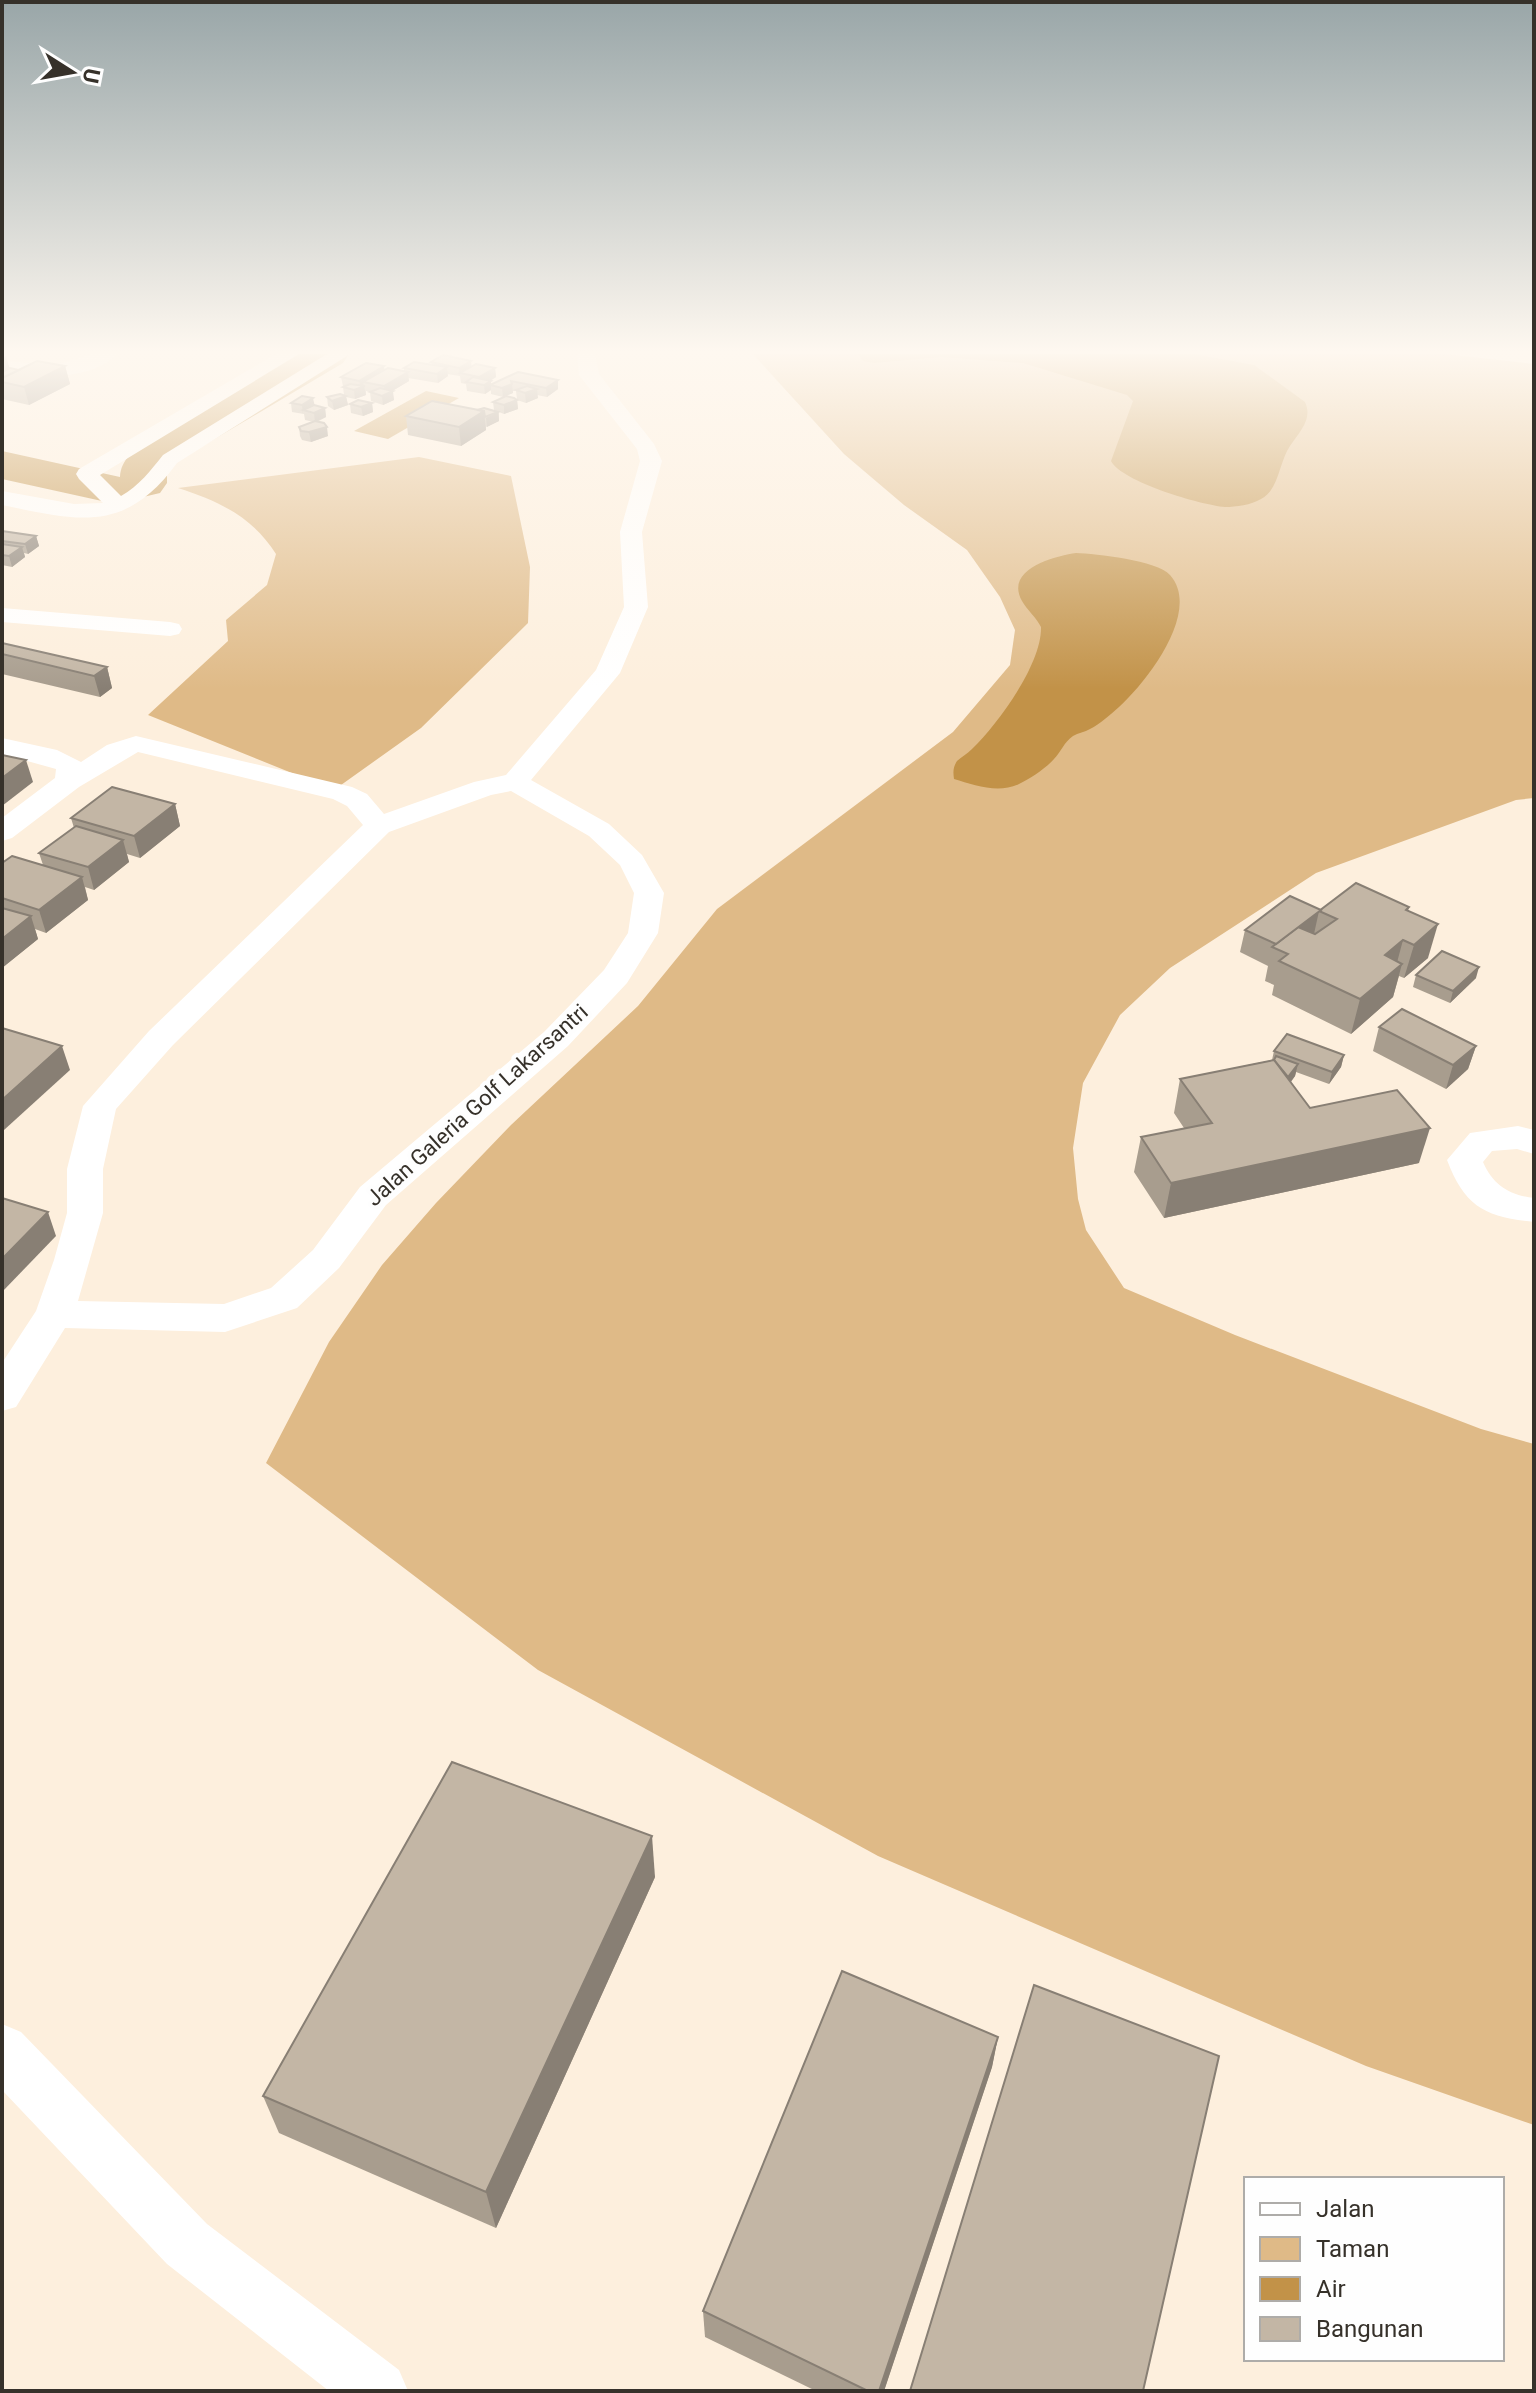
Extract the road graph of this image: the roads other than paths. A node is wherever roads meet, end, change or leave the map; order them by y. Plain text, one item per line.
1 (140, 466) edge
2 (166, 466) edge
3 (650, 466) edge
4 (106, 491) junction
5 (2, 498) edge
6 (2, 615) edge
7 (170, 629) dead end
8 (2, 746) edge
9 (69, 781) junction
10 (515, 782) junction
11 (379, 826) junction
12 (2, 832) edge
13 (1534, 1142) edge
14 (1534, 1210) edge
15 (54, 1314) junction
16 (2, 1396) edge
17 (2, 2051) edge
18 (378, 2391) edge

1 - 4 street
2 - 4 street
3 - 10 street
4 - 5 street
6 - 7 street
8 - 9 street
9 - 11 street
9 - 12 street
10 - 11 street
10 - 15 street, Jalan Galeria Golf Lakarsantri
11 - 15 street
13 - 14 street
15 - 16 street
17 - 18 street

